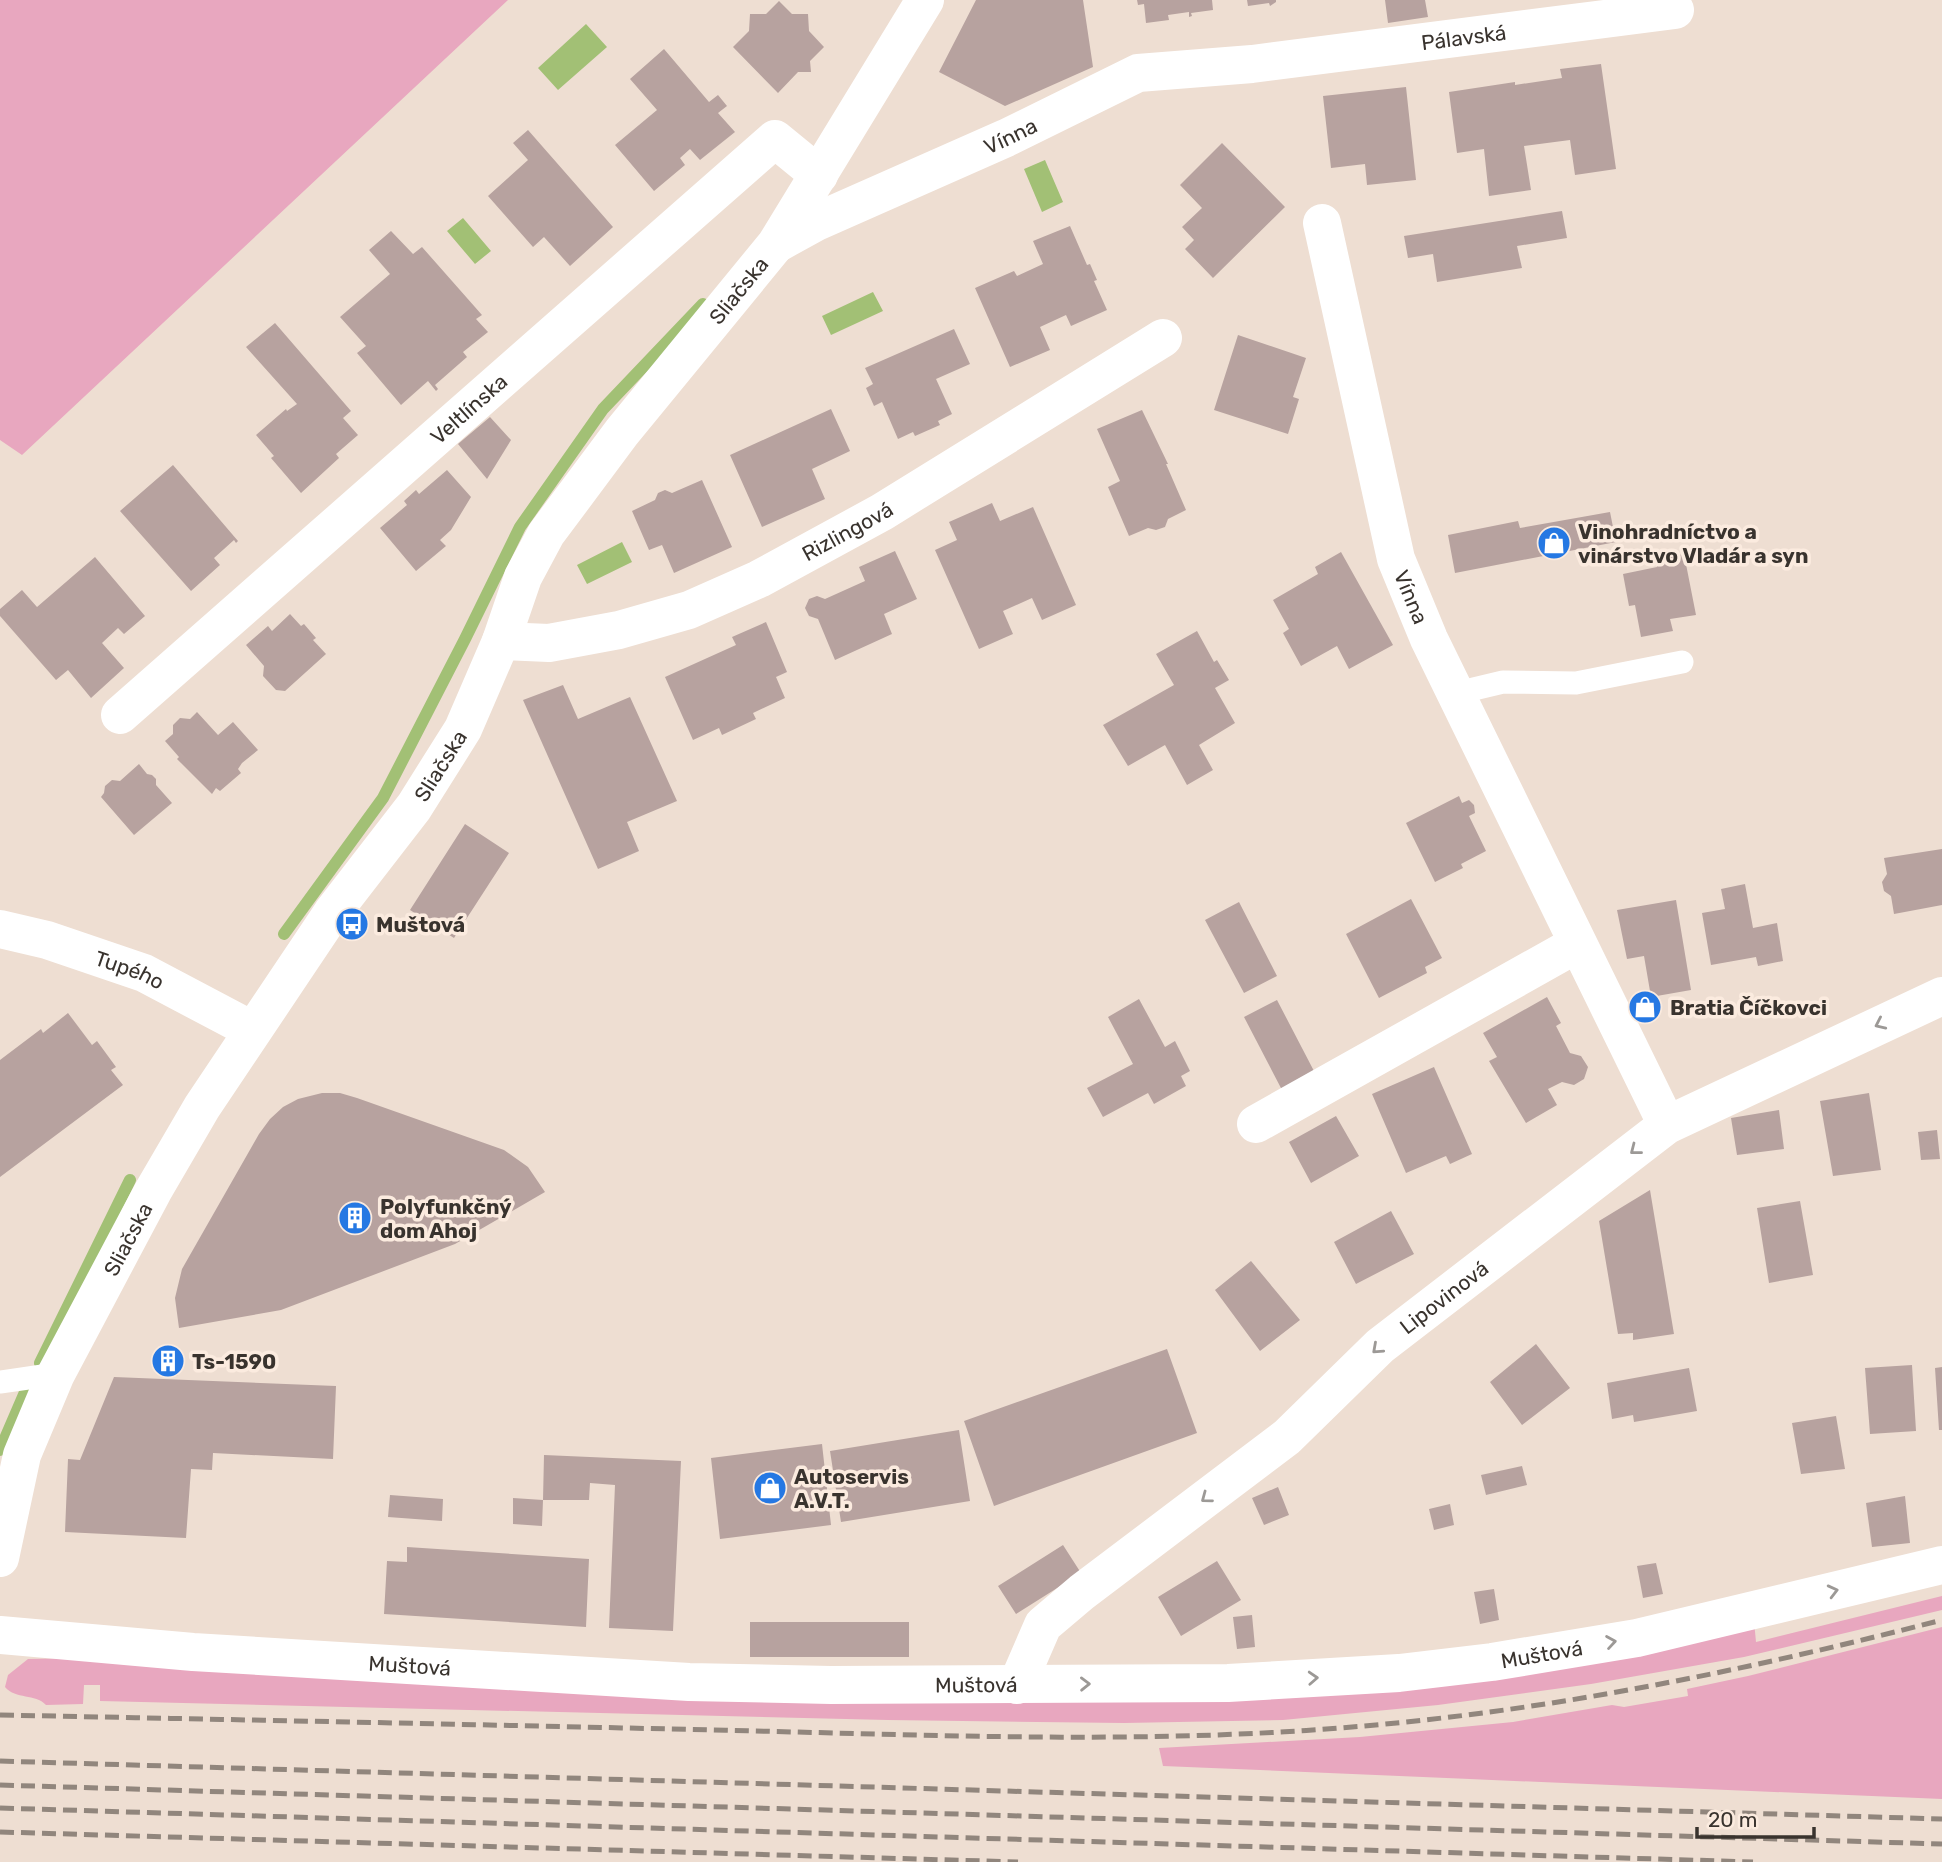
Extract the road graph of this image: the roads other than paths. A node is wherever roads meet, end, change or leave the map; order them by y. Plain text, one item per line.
1 (925, 0) edge
2 (1675, 10) dead end
3 (1252, 64) joint
4 (819, 175) junction
5 (1322, 223) dead end
6 (776, 244) junction
7 (1163, 338) dead end
8 (501, 641) junction
9 (1682, 662) dead end
10 (1457, 693) junction
11 (120, 715) dead end
12 (0, 929) edge
13 (1577, 944) junction
14 (1942, 996) edge
15 (251, 1030) junction
16 (1256, 1124) dead end
17 (1667, 1125) junction
18 (56, 1374) junction
19 (0, 1382) edge
20 (0, 1558) edge
21 (1942, 1564) edge
22 (0, 1635) edge
23 (1017, 1685) junction

1 - 4 street, Sliačska
2 - 3 street, Pálavská
3 - 6 street, Vínna
4 - 6 street, Sliačska
4 - 11 street, Veltlínska
5 - 10 street, Vínna
6 - 8 street, Sliačska
7 - 8 street, Rizlingová
8 - 15 street, Sliačska
9 - 10 lane
10 - 13 street, Vínna
12 - 15 street, Tupého
13 - 16 street
13 - 17 street, Vínna
14 -> 17 street, Lipovinová
15 - 18 street, Sliačska
17 -> 23 street, Lipovinová
18 - 19 lane
18 - 20 street, Sliačska
23 -> 21 street, Muštová
22 - 23 street, Muštová

